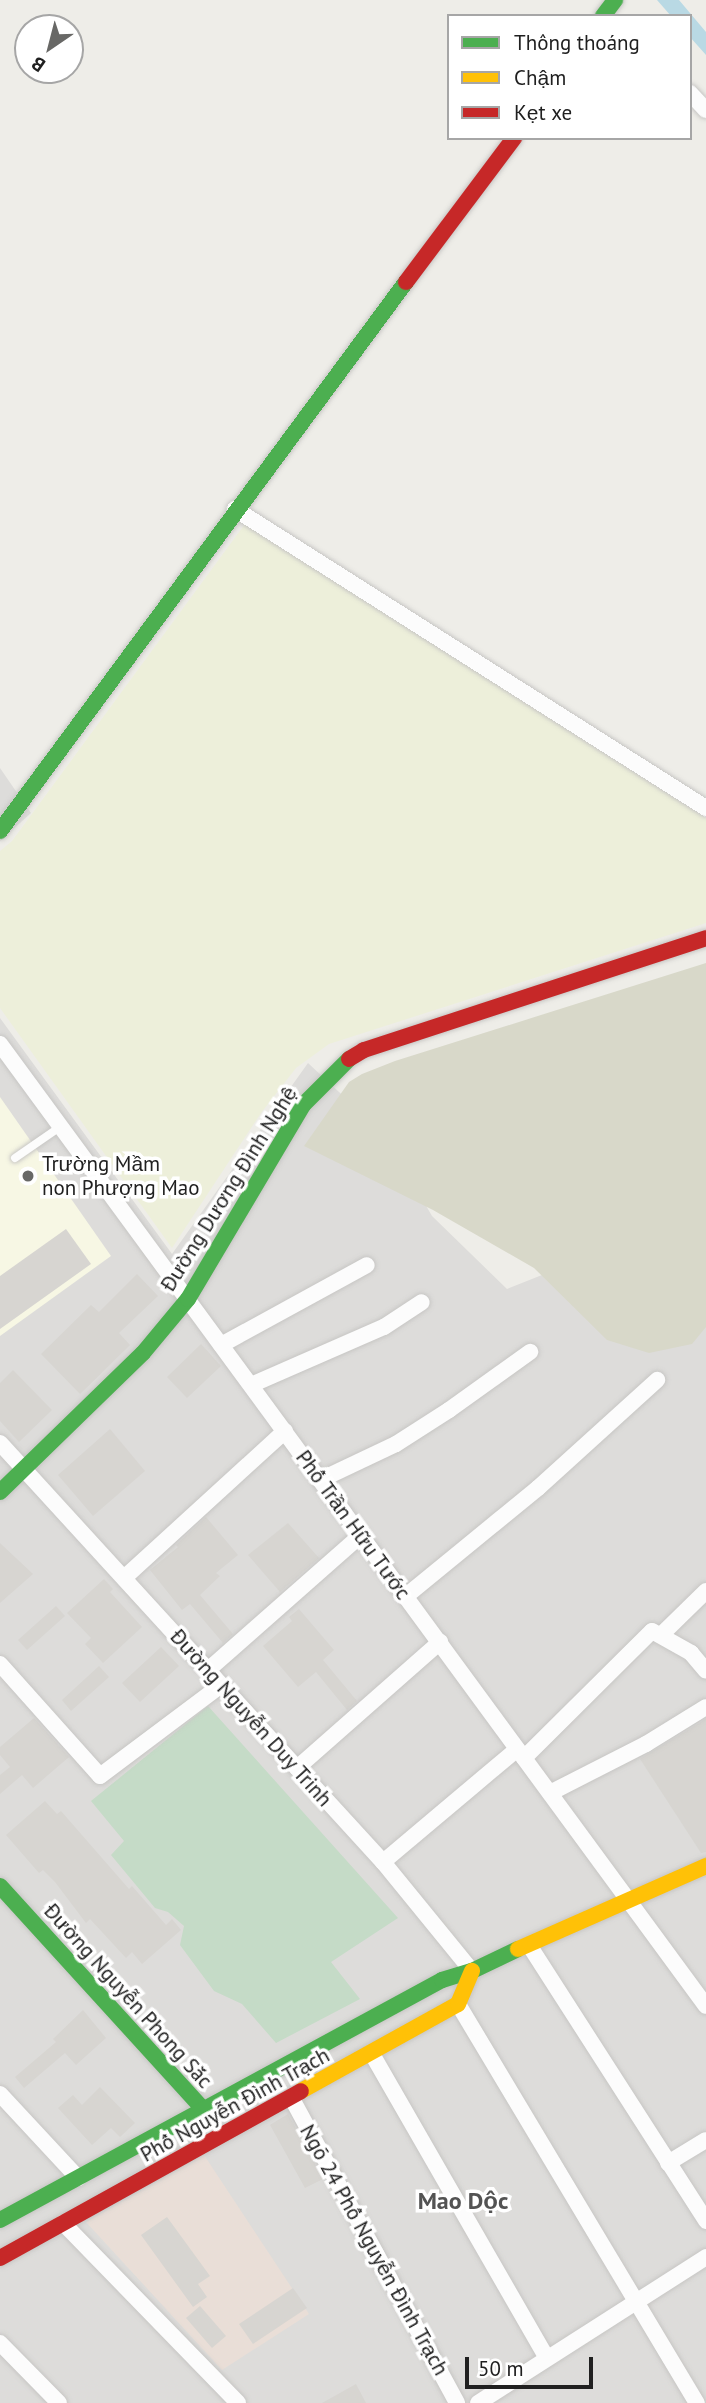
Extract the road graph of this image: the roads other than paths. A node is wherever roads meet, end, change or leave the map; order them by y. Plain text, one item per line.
1 (692, 95) edge
2 (706, 110) edge
3 (512, 140) edge
4 (235, 509) junction
5 (706, 808) edge
6 (0, 831) edge
7 (706, 938) edge
8 (0, 1044) edge
9 (60, 1127) junction
10 (15, 1158) dead end
11 (367, 1265) dead end
12 (188, 1299) junction
13 (422, 1302) dead end
14 (221, 1345) junction
15 (530, 1352) dead end
16 (657, 1380) dead end
17 (250, 1385) junction
18 (285, 1431) junction
19 (0, 1443) edge
20 (25, 1469) junction
21 (320, 1480) junction
22 (0, 1492) edge
23 (361, 1535) junction
24 (124, 1578) junction
25 (706, 1591) edge
26 (405, 1596) junction
27 (661, 1636) junction
28 (440, 1642) junction
29 (0, 1664) edge
30 (208, 1670) junction
31 (706, 1671) edge
32 (221, 1685) junction
33 (706, 1707) edge
34 (521, 1754) junction
35 (297, 1768) junction
36 (550, 1793) junction
37 (383, 1862) junction
38 (706, 1866) edge
39 (0, 1886) edge
40 (631, 1901) junction
41 (528, 1945) junction
42 (472, 1971) junction
43 (458, 2004) junction
44 (706, 2006) edge
45 (372, 2054) junction
46 (0, 2094) edge
47 (291, 2097) junction
48 (202, 2108) junction
49 (225, 2133) junction
50 (706, 2140) edge
51 (668, 2163) junction
52 (78, 2178) junction
53 (0, 2220) edge
54 (706, 2221) edge
55 (63, 2223) junction
56 (706, 2257) edge
57 (0, 2258) edge
58 (634, 2301) junction
59 (0, 2343) edge
60 (547, 2358) junction
61 (59, 2403) edge
62 (238, 2403) edge
63 (457, 2403) edge
64 (478, 2403) edge
65 (697, 2403) edge

1 - 2 street
3 - 4 street
4 - 5 street
4 - 6 street
7 - 12 street, Đường Dương Đình Nghệ
8 - 9 street, Phố Trần Hữu Tước
9 - 10 lane
9 - 12 street, Phố Trần Hữu Tước
11 - 14 street
12 - 14 street, Phố Trần Hữu Tước
12 - 20 street, Đường Dương Đình Nghệ
13 - 17 street
14 - 17 street, Phố Trần Hữu Tước
15 - 21 street
16 - 26 street
17 - 18 street, Phố Trần Hữu Tước
18 - 21 street, Phố Trần Hữu Tước
18 - 24 street
19 - 20 street, Đường Nguyễn Duy Trinh
20 - 22 street, Đường Dương Đình Nghệ
20 - 24 street, Đường Nguyễn Duy Trinh
21 - 23 street, Phố Trần Hữu Tước
23 - 26 street, Phố Trần Hữu Tước
23 - 30 street
24 - 30 street, Đường Nguyễn Duy Trinh
25 - 27 street
26 - 28 street, Phố Trần Hữu Tước
27 - 31 street
27 - 34 street
28 - 34 street, Phố Trần Hữu Tước
28 - 35 street
29 - 32 street
30 - 32 street, Đường Nguyễn Duy Trinh
32 - 35 street, Đường Nguyễn Duy Trinh
33 - 36 street
34 - 36 street, Phố Trần Hữu Tước
34 - 37 street
35 - 37 street, Đường Nguyễn Duy Trinh
36 - 40 street, Phố Trần Hữu Tước
37 - 42 street, Đường Nguyễn Duy Trinh
38 - 40 street, Phố Nguyễn Đình Trạch
39 - 48 street, Đường Nguyễn Phong Sắc
40 - 41 street, Phố Nguyễn Đình Trạch
40 - 44 street, Phố Trần Hữu Tước
41 - 42 street, Phố Nguyễn Đình Trạch
41 - 51 street
42 - 43 street
42 - 48 street, Phố Nguyễn Đình Trạch
43 - 45 street, Phố Nguyễn Đình Trạch
43 - 58 street
45 - 47 street, Phố Nguyễn Đình Trạch
45 - 60 street
46 - 52 street
47 - 49 street, Phố Nguyễn Đình Trạch
47 - 63 street, Ngõ 24 Phố Nguyễn Đình Trạch
48 - 49 street, Đường Nguyễn Phong Sắc
48 - 52 street, Phố Nguyễn Đình Trạch
49 - 55 street, Phố Nguyễn Đình Trạch
50 - 51 street
51 - 54 street
52 - 53 street, Phố Nguyễn Đình Trạch
55 - 57 street, Phố Nguyễn Đình Trạch
55 - 62 street
56 - 58 street
58 - 60 street
58 - 65 street
59 - 61 street
60 - 64 street

